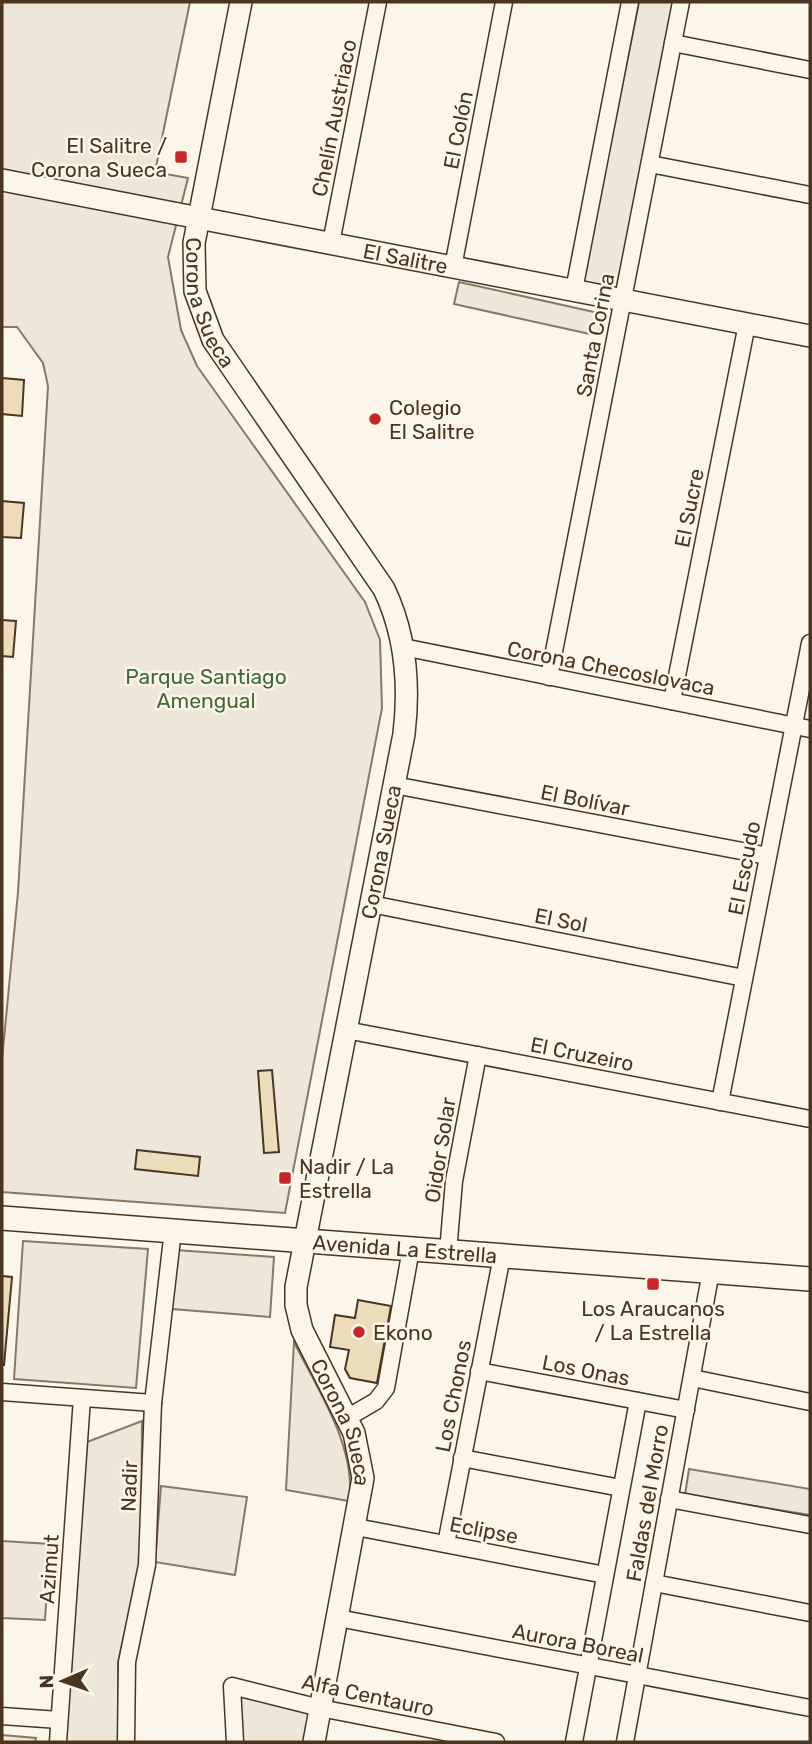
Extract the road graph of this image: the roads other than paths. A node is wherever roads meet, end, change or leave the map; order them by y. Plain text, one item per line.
1 (241, 2) edge
2 (378, 2) edge
3 (505, 2) edge
4 (630, 2) edge
5 (681, 2) edge
6 (673, 43) junction
7 (810, 70) edge
8 (650, 164) junction
9 (2, 180) edge
10 (810, 195) edge
11 (198, 218) junction
12 (331, 243) junction
13 (453, 267) junction
14 (574, 290) junction
15 (623, 300) junction
16 (747, 324) junction
17 (810, 336) edge
18 (810, 643) edge
19 (403, 647) junction
20 (549, 677) junction
21 (672, 701) junction
22 (802, 727) edge
23 (394, 785) junction
24 (768, 856) junction
25 (371, 904) junction
26 (744, 978) junction
27 (346, 1030) junction
28 (478, 1055) junction
29 (720, 1102) junction
30 (810, 1119) edge
31 (2, 1218) edge
32 (173, 1230) junction
33 (303, 1240) junction
34 (411, 1250) junction
35 (448, 1252) junction
36 (502, 1256) junction
37 (711, 1271) junction
38 (810, 1279) edge
39 (479, 1371) junction
40 (692, 1378) junction
41 (2, 1392) edge
42 (82, 1398) junction
43 (638, 1401) junction
44 (810, 1402) edge
45 (153, 1404) junction
46 (686, 1410) junction
47 (348, 1418) junction
48 (462, 1458) junction
49 (621, 1488) junction
50 (669, 1499) junction
51 (810, 1525) edge
52 (356, 1527) junction
53 (446, 1544) junction
54 (605, 1575) junction
55 (654, 1583) junction
56 (810, 1613) edge
57 (338, 1618) junction
58 (588, 1666) junction
59 (637, 1675) junction
60 (320, 1708) junction
61 (810, 1708) edge
62 (2, 1716) edge
63 (59, 1720) junction
64 (411, 1734) edge
65 (58, 1742) edge
66 (126, 1742) edge
67 (235, 1742) edge
68 (314, 1742) edge
69 (496, 1742) edge
70 (574, 1742) edge
71 (625, 1742) edge

1 - 11 street, Corona Sueca
2 - 12 street, Chelín Austriaco
3 - 13 street, El Colón
4 - 14 street, Santa Corina
5 - 6 street, Santa Corina
6 - 7 street
6 - 8 street, Santa Corina
8 - 10 street
8 - 15 street, Santa Corina
9 - 11 street, El Salitre
11 - 12 street, El Salitre
11 - 19 street, Corona Sueca
12 - 13 street, El Salitre
13 - 14 street, El Salitre
14 - 15 street, El Salitre
15 - 16 street, El Salitre
15 - 20 street, Santa Corina
16 - 17 street, El Salitre
16 - 21 street, El Sucre
18 - 22 street, El Escudo
19 - 20 street, Corona Checoslovaca
19 - 23 street, Corona Sueca
20 - 21 street, Corona Checoslovaca
21 - 22 street, Corona Checoslovaca
22 - 24 street, El Escudo
23 - 24 street, El Bolívar
23 - 25 street, Corona Sueca
24 - 26 street, El Escudo
25 - 26 street, El Sol
25 - 27 street, Corona Sueca
26 - 29 street, El Escudo
27 - 28 street, El Cruzeiro
27 - 33 street, Corona Sueca
28 - 29 street, El Cruzeiro
28 - 35 street, Oidor Solar
29 - 30 street, El Cruzeiro
31 - 32 main road, Avenida La Estrella
32 - 33 main road, Avenida La Estrella
32 - 45 street, Nadir
33 - 34 main road, Avenida La Estrella
33 - 47 street, Corona Sueca
34 - 35 main road, Avenida La Estrella
34 - 47 street
35 - 36 main road, Avenida La Estrella
36 - 37 main road, Avenida La Estrella
36 - 39 street, Los Chonos
37 - 38 main road, Avenida La Estrella
37 - 40 street, Faldas del Morro
39 - 43 street, Los Onas
39 - 48 street, Los Chonos
40 - 44 street
40 - 46 street, Faldas del Morro
41 - 42 street
42 - 45 street
42 - 63 street, Azimut
43 - 46 street, Los Onas
43 - 49 street, Faldas del Morro
45 - 66 street, Nadir
46 - 50 street, Faldas del Morro
47 - 52 street, Corona Sueca
48 - 49 street
48 - 53 street, Los Chonos
49 - 54 street, Faldas del Morro
50 - 51 street
50 - 55 street, Faldas del Morro
52 - 53 street, Eclipse
52 - 57 street, Corona Sueca
53 - 54 street, Eclipse
54 - 58 street, Faldas del Morro
55 - 56 street
55 - 59 street, Faldas del Morro
57 - 58 street, Aurora Boreal
57 - 60 street, Corona Sueca
58 - 59 street, Aurora Boreal
58 - 70 street, Faldas del Morro
59 - 61 street, Aurora Boreal
59 - 71 street, Faldas del Morro
60 - 64 street, Alfa Centauro
60 - 67 street, Alfa Centauro
60 - 68 street, Corona Sueca
62 - 63 street
63 - 65 street, Azimut
64 - 69 street, Alfa Centauro

